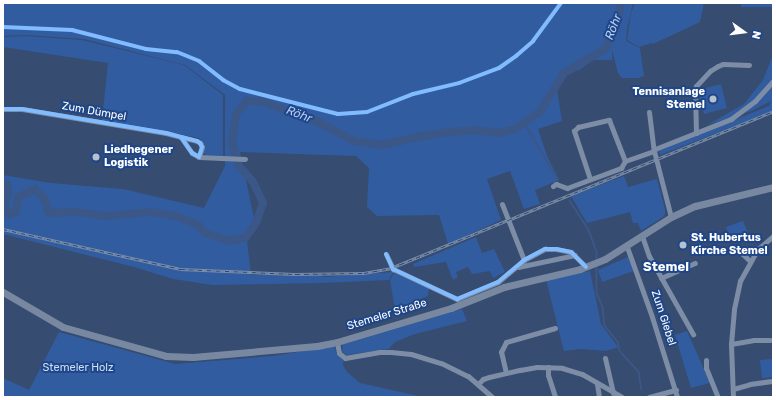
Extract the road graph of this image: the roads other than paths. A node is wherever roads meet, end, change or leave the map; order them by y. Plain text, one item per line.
1 (749, 65) dead end
2 (773, 82) edge
3 (3, 109) edge
4 (649, 112) dead end
5 (696, 133) junction
6 (182, 137) junction
7 (655, 150) junction
8 (199, 157) junction
9 (245, 159) dead end
10 (625, 161) junction
11 (590, 179) junction
12 (553, 186) dead end
13 (773, 187) edge
14 (502, 204) dead end
15 (671, 217) junction
16 (642, 236) junction
17 (773, 236) edge
18 (626, 247) junction
19 (736, 248) dead end
20 (386, 254) dead end
21 (575, 255) junction
22 (524, 260) junction
23 (750, 261) junction
24 (695, 263) dead end
25 (586, 267) junction
26 (517, 268) junction
27 (661, 278) junction
28 (3, 292) edge
29 (555, 328) dead end
30 (692, 334) dead end
31 (770, 340) dead end
32 (337, 342) junction
33 (731, 344) junction
34 (605, 358) dead end
35 (706, 360) dead end
36 (548, 367) junction
37 (506, 373) junction
38 (772, 381) edge
39 (478, 384) junction
40 (597, 384) junction
41 (733, 389) junction
42 (676, 390) junction
43 (613, 393) junction
44 (492, 397) edge
45 (555, 397) edge
46 (599, 397) edge
47 (622, 397) edge
48 (649, 397) edge
49 (677, 397) edge
50 (718, 397) edge
51 (733, 397) edge

1 - 5 street
2 - 5 street
3 - 6 street, Zum Dümpel
4 - 7 street
5 - 7 street
6 - 8 street
6 - 8 street, Zum Dümpel
7 - 10 street
7 - 15 street
8 - 9 street
10 - 11 street
10 - 11 street
11 - 12 street
13 - 15 main road, Stemeler Straße
14 - 22 street
15 - 16 main road, Stemeler Straße
16 - 18 main road, Stemeler Straße
16 - 27 street
17 - 23 street
18 - 25 main road, Stemeler Straße
18 - 42 street, Zum Giebel
19 - 23 street
20 - 26 street
21 - 22 street
21 - 25 street
21 - 26 street
22 - 26 street
23 - 33 street
24 - 27 street
25 - 32 main road, Stemeler Straße
27 - 30 street
28 - 32 main road, Stemeler Straße
29 - 37 street
31 - 33 street
32 - 39 street
33 - 41 street
34 - 43 street
35 - 50 street
36 - 37 street
36 - 40 street
36 - 45 street
37 - 39 street
38 - 41 street
39 - 44 street
40 - 43 street
40 - 46 street
41 - 51 street
42 - 48 street
42 - 49 street, Zum Giebel
43 - 47 street

